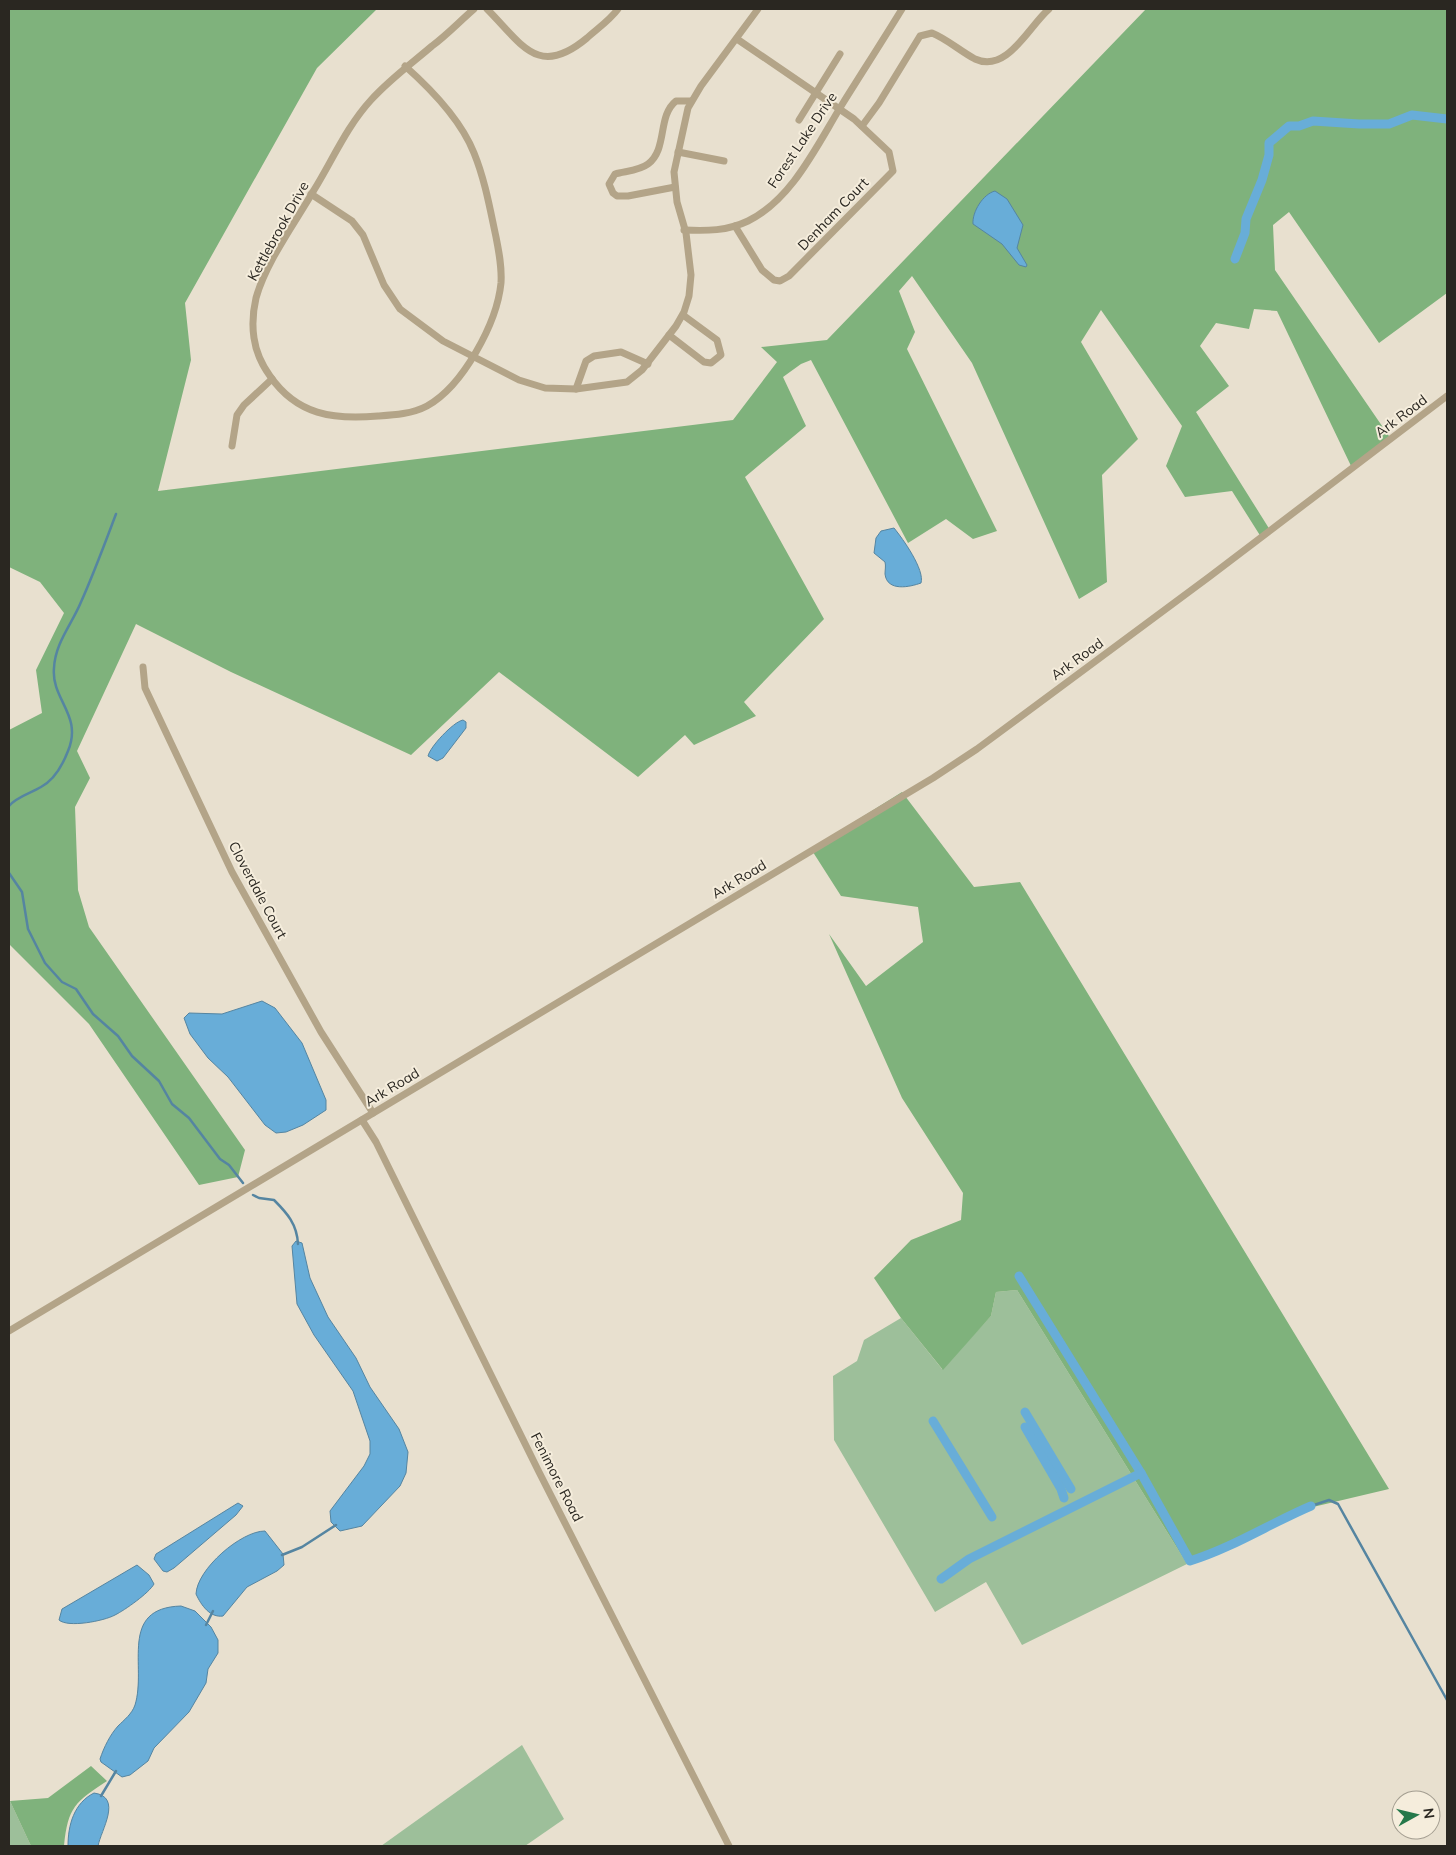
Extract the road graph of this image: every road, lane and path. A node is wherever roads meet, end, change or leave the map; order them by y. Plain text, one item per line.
1 (474, 9) edge
2 (487, 9) edge
3 (618, 9) edge
4 (758, 9) edge
5 (902, 9) edge
6 (1050, 9) edge
7 (737, 39) junction
8 (840, 54) dead end
9 (405, 66) junction
10 (815, 94) junction
11 (691, 101) junction
12 (840, 108) junction
13 (799, 120) dead end
14 (862, 126) junction
15 (678, 152) junction
16 (724, 161) dead end
17 (675, 187) junction
18 (312, 194) junction
19 (735, 226) junction
20 (684, 230) junction
21 (683, 315) junction
22 (669, 335) junction
23 (473, 356) junction
24 (648, 364) junction
25 (272, 379) junction
26 (576, 389) junction
27 (1447, 396) edge
28 (232, 446) dead end
29 (143, 667) dead end
30 (373, 1114) junction
31 (362, 1120) junction
32 (9, 1331) edge
33 (729, 1846) edge

1 - 9 street, Kettlebrook Drive
2 - 3 street
4 - 7 street
5 - 12 street, Forest Lake Drive
6 - 14 street
7 - 10 street, Denham Court
7 - 11 street
8 - 10 street
9 - 18 street, Kettlebrook Drive
9 - 23 street, Kettlebrook Drive
10 - 12 street, Denham Court
10 - 13 street
11 - 15 street
11 - 17 street
12 - 14 street, Denham Court
12 - 19 street, Forest Lake Drive
14 - 19 street, Denham Court
15 - 16 street
15 - 17 street
17 - 20 street
18 - 23 street
18 - 25 street, Kettlebrook Drive
19 - 20 street, Forest Lake Drive
20 - 21 street
21 - 22 street
21 - 22 street
22 - 24 street
23 - 25 street, Kettlebrook Drive
23 - 26 street
24 - 26 street
24 - 26 street
25 - 28 street
27 - 30 street, Ark Road
29 - 30 street, Cloverdale Court
30 - 31 street, Ark Road
31 - 32 street, Ark Road
31 - 33 street, Fenimore Road

